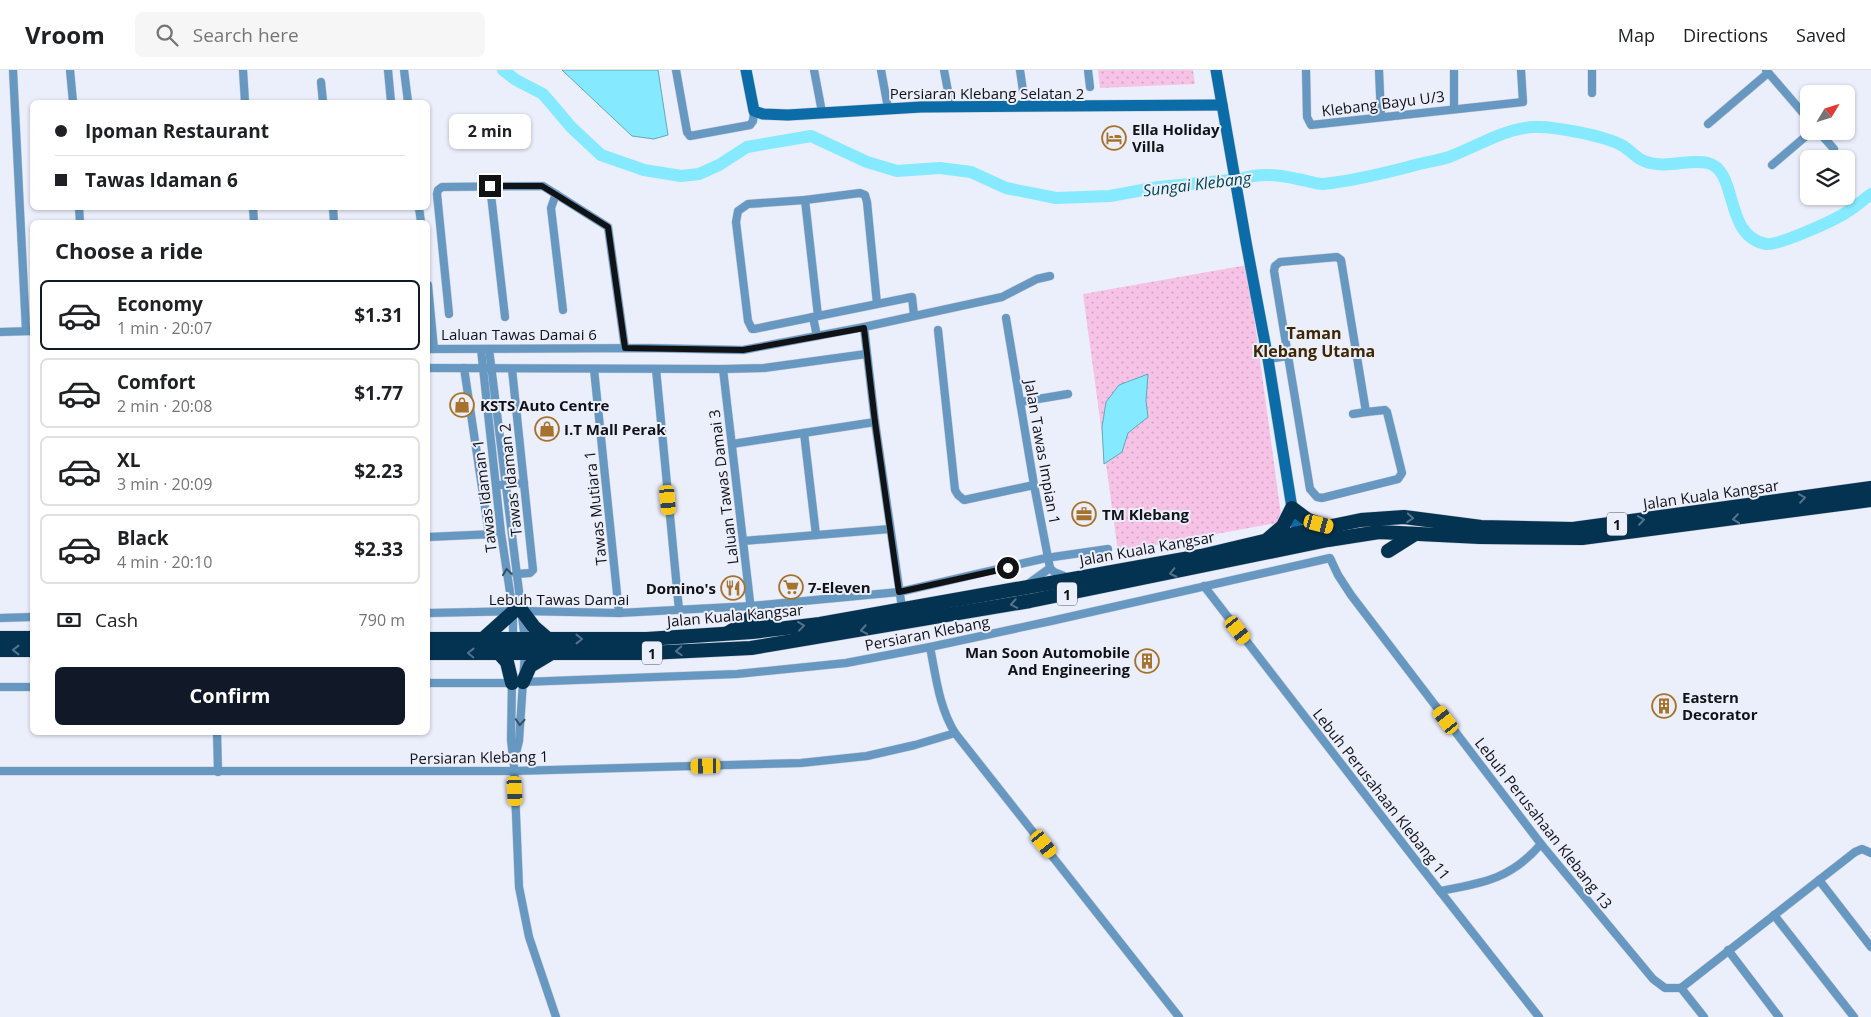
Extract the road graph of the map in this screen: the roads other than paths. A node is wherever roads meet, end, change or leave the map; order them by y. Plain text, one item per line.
1 (13, 70) edge
2 (70, 70) edge
3 (243, 70) edge
4 (388, 70) edge
5 (404, 70) edge
6 (676, 70) edge
7 (746, 70) edge
8 (814, 70) edge
9 (881, 70) edge
10 (944, 70) edge
11 (1020, 70) edge
12 (1088, 70) edge
13 (1216, 70) edge
14 (1306, 70) edge
15 (1379, 70) edge
16 (1454, 70) edge
17 (1521, 70) edge
18 (1592, 70) edge
19 (1767, 72) edge
20 (321, 82) dead end
21 (1090, 87) dead end
22 (1024, 92) dead end
23 (1592, 93) dead end
24 (72, 100) edge
25 (245, 100) edge
26 (323, 100) edge
27 (391, 100) edge
28 (408, 100) edge
29 (1222, 105) junction
30 (951, 107) junction
31 (888, 108) junction
32 (1454, 109) junction
33 (1800, 110) edge
34 (754, 111) junction
35 (822, 112) junction
36 (1381, 118) junction
37 (1708, 124) dead end
38 (1801, 140) edge
39 (1826, 140) edge
40 (1834, 149) dead end
41 (1772, 165) dead end
42 (490, 186) junction
43 (556, 194) junction
44 (805, 200) junction
45 (1050, 276) dead end
46 (877, 304) junction
47 (562, 310) dead end
48 (449, 314) dead end
49 (914, 315) junction
50 (505, 317) dead end
51 (815, 317) junction
52 (1006, 318) dead end
53 (430, 328) edge
54 (864, 328) junction
55 (938, 330) dead end
56 (29, 331) edge
57 (0, 332) edge
58 (816, 336) junction
59 (625, 348) junction
60 (431, 349) edge
61 (485, 349) junction
62 (866, 354) junction
63 (1288, 356) junction
64 (1268, 358) junction
65 (430, 368) edge
66 (464, 368) junction
67 (487, 369) junction
68 (512, 369) junction
69 (594, 369) junction
70 (656, 369) junction
71 (723, 369) junction
72 (1068, 394) dead end
73 (1020, 402) junction
74 (1366, 412) junction
75 (1353, 414) dead end
76 (875, 422) junction
77 (804, 433) junction
78 (732, 444) junction
79 (524, 482) junction
80 (505, 485) junction
81 (496, 486) junction
82 (1034, 486) junction
83 (1871, 488) edge
84 (1871, 500) edge
85 (1292, 508) junction
86 (890, 529) junction
87 (501, 533) junction
88 (1333, 533) junction
89 (490, 534) junction
90 (1299, 534) junction
91 (1415, 534) junction
92 (816, 535) junction
93 (430, 537) edge
94 (744, 541) junction
95 (1265, 541) junction
96 (1108, 549) dead end
97 (1388, 551) dead end
98 (1048, 558) junction
99 (1330, 558) joint
100 (1221, 562) junction
101 (1050, 568) junction
102 (516, 574) junction
103 (1071, 578) junction
104 (1204, 586) junction
105 (1022, 587) junction
106 (899, 592) junction
107 (902, 608) junction
108 (679, 610) junction
109 (751, 611) junction
110 (518, 612) junction
111 (430, 614) edge
112 (619, 614) junction
113 (30, 617) edge
114 (0, 618) edge
115 (781, 629) junction
116 (752, 632) junction
117 (726, 634) junction
118 (0, 638) edge
119 (30, 638) edge
120 (430, 639) edge
121 (483, 639) junction
122 (519, 639) junction
123 (548, 639) junction
124 (784, 643) junction
125 (930, 647) junction
126 (728, 649) junction
127 (0, 650) edge
128 (30, 650) edge
129 (430, 652) edge
130 (499, 653) junction
131 (550, 653) junction
132 (519, 654) junction
133 (517, 682) junction
134 (430, 684) edge
135 (0, 687) edge
136 (30, 687) edge
137 (955, 733) junction
138 (217, 735) edge
139 (0, 771) edge
140 (514, 771) junction
141 (218, 772) junction
142 (1541, 844) junction
143 (1871, 853) edge
144 (1819, 880) junction
145 (1440, 891) junction
146 (1774, 915) junction
147 (1871, 947) edge
148 (1728, 950) junction
149 (1681, 988) junction
150 (556, 1017) edge
151 (1179, 1017) edge
152 (1539, 1017) edge
153 (1704, 1017) edge
154 (1779, 1017) edge
155 (1854, 1017) edge

1 - 56 street
2 - 24 street
3 - 25 street
4 - 27 street
5 - 28 street
6 - 34 street
7 - 34 street
8 - 35 street
9 - 31 street
10 - 30 street
11 - 22 street
12 - 21 street
13 - 29 street
14 - 36 street, Klebang Bayu U/3
15 - 36 street
16 - 32 street
17 - 32 street, Klebang Bayu U/3
18 - 23 street
19 - 33 street
19 - 37 street
20 - 26 street
29 - 30 street, Persiaran Klebang Selatan 2
29 - 64 street
30 - 31 street, Persiaran Klebang Selatan 2
31 - 35 street, Persiaran Klebang Selatan 2
32 - 36 street, Klebang Bayu U/3
34 - 35 street, Persiaran Klebang Selatan 2
38 - 41 street
39 - 40 street
42 - 43 street
42 - 48 street
42 - 50 street
43 - 47 street
43 - 59 street
44 - 46 street
44 - 51 street
44 - 51 street
45 - 49 street, Laluan Tawas Damai 6
46 - 49 street
46 - 51 street
49 - 54 street, Laluan Tawas Damai 6
51 - 58 street
52 - 73 street, Jalan Tawas Impian 1
53 - 60 street
54 - 58 street, Laluan Tawas Damai 6
54 - 62 street
55 - 82 street
56 - 57 street
58 - 59 street, Laluan Tawas Damai 6
59 - 61 street, Laluan Tawas Damai 6
60 - 61 street, Laluan Tawas Damai 6
61 - 67 street, Tawas Idaman 1
62 - 71 street
62 - 76 street
63 - 64 street
63 - 74 street
63 - 74 street
64 - 85 street
65 - 66 street
66 - 67 street
66 - 89 street
67 - 68 street
67 - 80 street, Tawas Idaman 1
67 - 81 street, Tawas Idaman 1
68 - 69 street
68 - 79 street, Tawas Idaman 2
69 - 70 street
69 - 112 street, Tawas Mutiara 1
70 - 71 street
70 - 108 street
71 - 78 street, Laluan Tawas Damai 3
72 - 73 street
73 - 82 street, Jalan Tawas Impian 1
74 - 75 street
76 - 77 street
76 - 86 street
77 - 78 street
77 - 92 street
78 - 94 street, Laluan Tawas Damai 3
79 - 80 street
79 - 102 street, Tawas Idaman 2
80 - 81 street
80 - 102 street, Tawas Idaman 1
81 - 87 street, Tawas Idaman 1
82 - 98 street, Jalan Tawas Impian 1
88 -> 83 highway, Jalan Kuala Kangsar / 1
84 -> 91 highway, Jalan Kuala Kangsar / 1
85 - 88 highway
85 - 90 street
85 - 95 highway
86 - 92 street
86 - 106 street
87 - 89 street
110 -> 87 street, Tawas Idaman 1
88 - 90 highway
88 - 91 highway, Jalan Kuala Kangsar / 1
88 - 100 highway, Jalan Kuala Kangsar / 1
89 - 93 street
90 - 95 highway, Jalan Kuala Kangsar / 1
90 - 100 highway
91 - 97 highway
92 - 94 street
94 - 109 street, Laluan Tawas Damai 3
95 - 103 highway, Jalan Kuala Kangsar / 1
96 - 98 street, Lebuh Tawas Damai
98 - 101 street, Jalan Tawas Impian 1
98 - 106 street, Lebuh Tawas Damai
99 - 104 street, Persiaran Klebang
99 - 142 street, Lebuh Perusahaan Klebang 13
100 -> 124 highway, Jalan Kuala Kangsar / 1
101 - 103 street
101 - 105 street
102 - 110 street, Tawas Idaman 1
103 - 105 highway, Jalan Kuala Kangsar / 1
104 - 125 street, Persiaran Klebang
104 - 145 street, Lebuh Perusahaan Klebang 11
105 - 107 highway, Jalan Kuala Kangsar / 1
106 - 107 street
106 - 109 street, Lebuh Tawas Damai
115 -> 107 highway, Jalan Kuala Kangsar / 1
108 - 109 street, Lebuh Tawas Damai
108 - 112 street, Lebuh Tawas Damai
109 - 115 highway
109 - 116 street, Laluan Tawas Damai 3
109 - 117 highway
110 - 111 street, Lebuh Tawas Damai
110 - 112 street, Lebuh Tawas Damai
110 - 121 highway
110 - 122 street, Tawas Idaman 1
110 - 122 street, Tawas Idaman 1
110 - 123 highway
113 - 114 street
115 - 116 highway, Jalan Kuala Kangsar / 1
116 - 117 highway, Jalan Kuala Kangsar / 1
116 - 124 highway
116 - 126 highway
123 -> 117 highway, Jalan Kuala Kangsar / 1
118 - 119 highway
120 - 121 highway, Jalan Kuala Kangsar / 1
121 - 122 highway, Jalan Kuala Kangsar / 1
122 - 123 highway, Jalan Kuala Kangsar / 1
122 - 132 street
122 - 132 street
124 - 126 highway, Jalan Kuala Kangsar / 1
125 - 133 street, Persiaran Klebang
125 - 137 street
126 -> 131 highway, Jalan Kuala Kangsar / 1
128 -> 127 highway
130 -> 129 highway, Jalan Kuala Kangsar / 1
130 - 132 highway, Jalan Kuala Kangsar / 1
130 - 133 highway
131 - 132 highway, Jalan Kuala Kangsar / 1
131 - 133 highway
132 - 133 street
132 - 133 street
133 - 134 street, Persiaran Klebang
133 - 140 street
135 - 136 street
137 - 140 street, Persiaran Klebang 1
137 - 151 street
138 - 141 street
139 - 141 street, Persiaran Klebang 1
140 - 141 street, Persiaran Klebang 1
140 - 150 street
142 - 145 street
142 - 149 street, Lebuh Perusahaan Klebang 13
143 - 144 street
144 - 146 street
144 - 147 street
145 - 152 street, Lebuh Perusahaan Klebang 11
146 - 148 street
146 - 155 street
148 - 149 street
148 - 154 street
149 - 153 street

